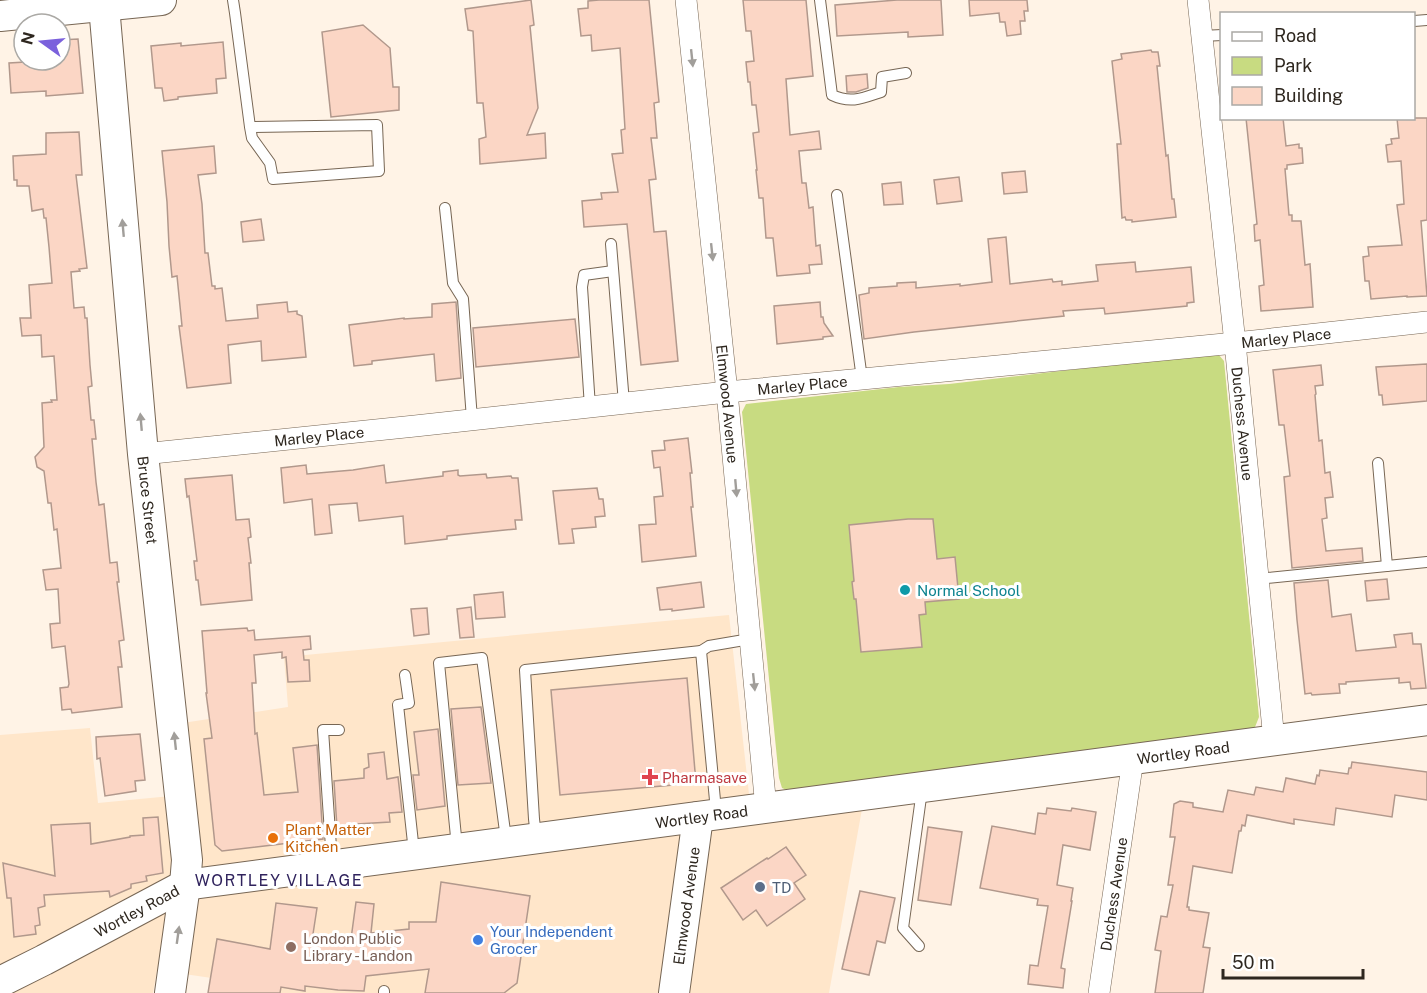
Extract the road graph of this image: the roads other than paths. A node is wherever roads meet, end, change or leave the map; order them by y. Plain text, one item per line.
1 (161, 0) edge
2 (232, 0) edge
3 (686, 0) edge
4 (820, 0) edge
5 (1198, 0) edge
6 (64, 5) edge
7 (105, 6) junction
8 (0, 16) edge
9 (1212, 35) edge
10 (906, 73) dead end
11 (250, 127) junction
12 (837, 195) dead end
13 (445, 208) dead end
14 (611, 244) dead end
15 (613, 271) junction
16 (1427, 322) edge
17 (1235, 343) junction
18 (862, 379) junction
19 (727, 392) junction
20 (624, 403) junction
21 (590, 406) junction
22 (472, 419) junction
23 (143, 454) junction
24 (1378, 463) dead end
25 (1427, 562) edge
26 (1387, 566) junction
27 (1258, 579) junction
28 (750, 639) junction
29 (701, 651) junction
30 (405, 675) dead end
31 (1427, 720) edge
32 (339, 730) dead end
33 (1274, 740) junction
34 (1132, 759) junction
35 (922, 787) junction
36 (766, 808) junction
37 (707, 816) junction
38 (639, 825) junction
39 (537, 838) junction
40 (506, 842) junction
41 (457, 849) junction
42 (415, 855) junction
43 (333, 866) junction
44 (690, 871) junction
45 (185, 885) junction
46 (919, 946) dead end
47 (0, 982) edge
48 (170, 993) edge
49 (674, 993) edge
50 (1100, 993) edge

1 - 7 street
2 - 11 lane
3 -> 19 street, Elmwood Avenue
4 - 10 lane
5 - 9 street, Duchess Avenue
6 - 7 street
6 - 8 street
23 -> 7 street, Bruce Street
9 - 17 street, Duchess Avenue
11 - 11 lane
12 - 18 lane
13 - 22 lane
14 - 15 lane
15 - 20 lane
15 - 21 lane
16 - 17 street, Marley Place
17 - 18 street, Marley Place
17 - 27 street, Duchess Avenue
18 - 19 street, Marley Place
19 - 20 street, Marley Place
19 -> 28 street, Elmwood Avenue
20 - 21 street, Marley Place
21 - 22 street, Marley Place
22 - 23 street, Marley Place
45 -> 23 street, Bruce Street
24 - 26 lane
25 - 26 lane
26 - 27 lane
27 - 33 street, Duchess Avenue
28 - 29 lane
28 -> 36 street, Elmwood Avenue
29 - 37 lane
29 - 39 lane
30 - 42 lane
31 - 33 street, Wortley Road
32 - 43 lane
33 - 34 street, Wortley Road
34 - 35 street, Wortley Road
34 - 50 street, Duchess Avenue
35 - 36 street, Wortley Road
35 - 46 lane
36 - 37 street, Wortley Road
37 - 38 street, Wortley Road
37 - 44 street, Elmwood Avenue
38 - 39 street, Wortley Road
38 - 44 street
39 - 40 street, Wortley Road
40 - 41 street, Wortley Road
40 - 41 lane
41 - 42 street, Wortley Road
42 - 43 street, Wortley Road
43 - 45 street, Wortley Road
44 - 49 street, Elmwood Avenue
45 - 47 street, Wortley Road
48 -> 45 street, Bruce Street

